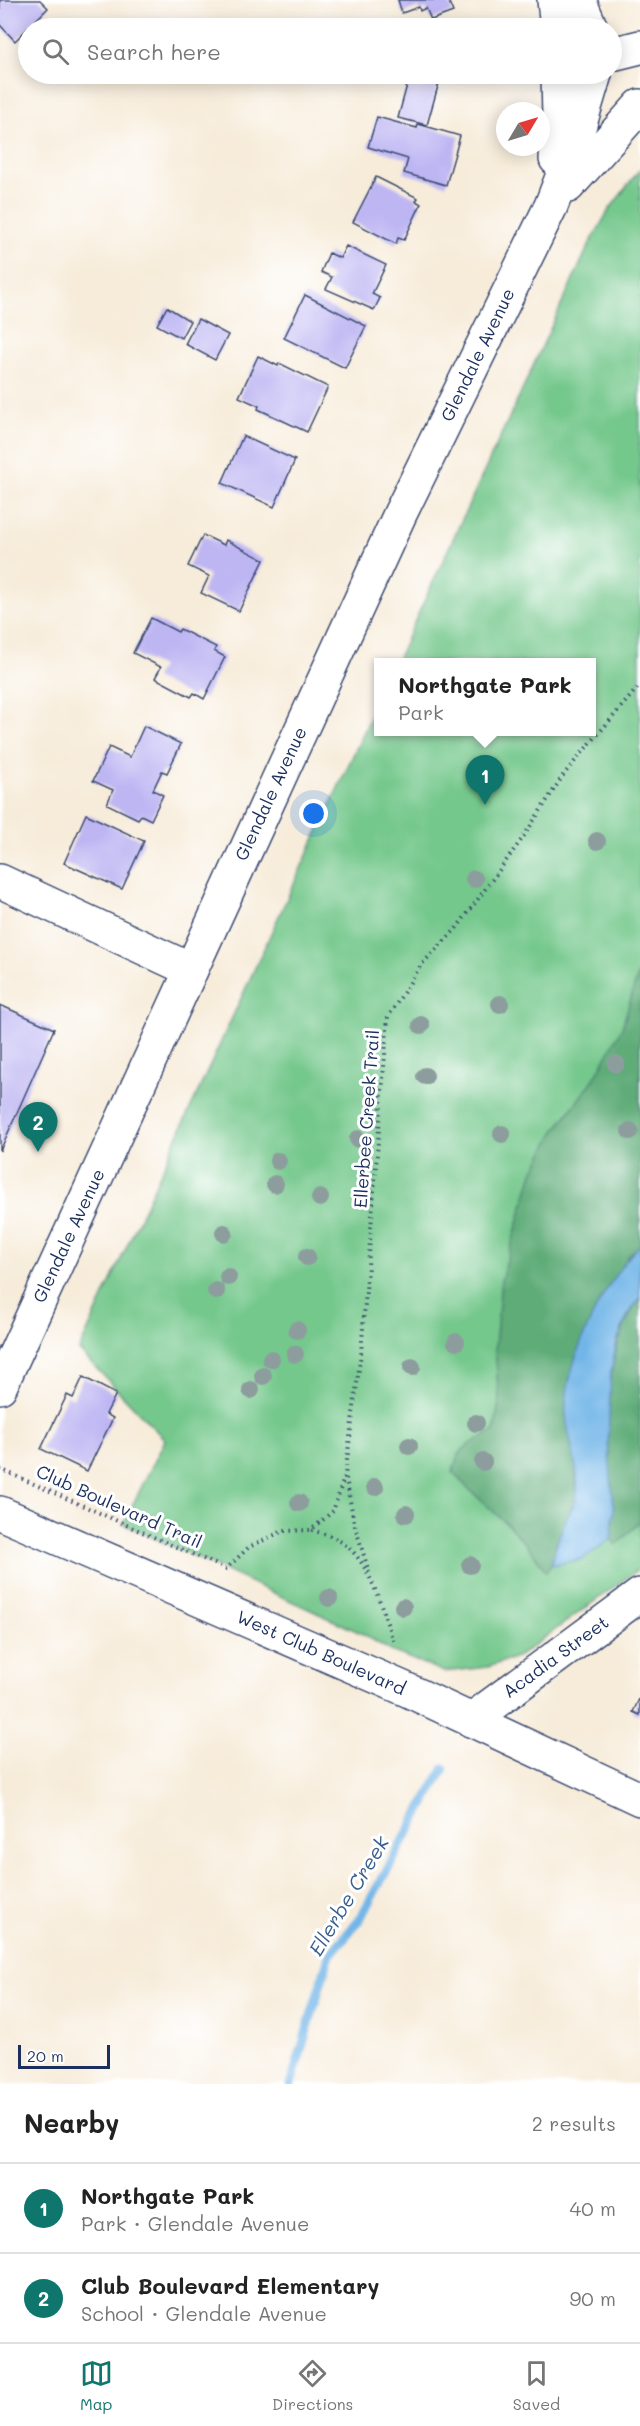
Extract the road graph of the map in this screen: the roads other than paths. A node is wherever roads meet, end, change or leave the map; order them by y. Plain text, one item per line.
1 (554, 0) edge
2 (579, 0) edge
3 (555, 18) edge
4 (587, 18) edge
5 (640, 47) edge
6 (622, 52) edge
7 (558, 84) edge
8 (592, 84) edge
9 (640, 106) edge
10 (551, 206) junction
11 (0, 881) edge
12 (191, 970) junction
13 (0, 1387) edge
14 (0, 1513) edge
15 (640, 1595) edge
16 (471, 1720) junction
17 (640, 1799) edge

1 - 3 street
2 - 4 street
5 - 6 street
7 - 10 street, Glendale Avenue
8 - 10 street, Glendale Avenue
9 - 10 street, Glendale Avenue
10 - 12 street, Glendale Avenue
11 - 12 street
12 - 13 street, Glendale Avenue
14 - 16 street, West Club Boulevard
15 - 16 street, Acadia Street
16 - 17 street, West Club Boulevard

